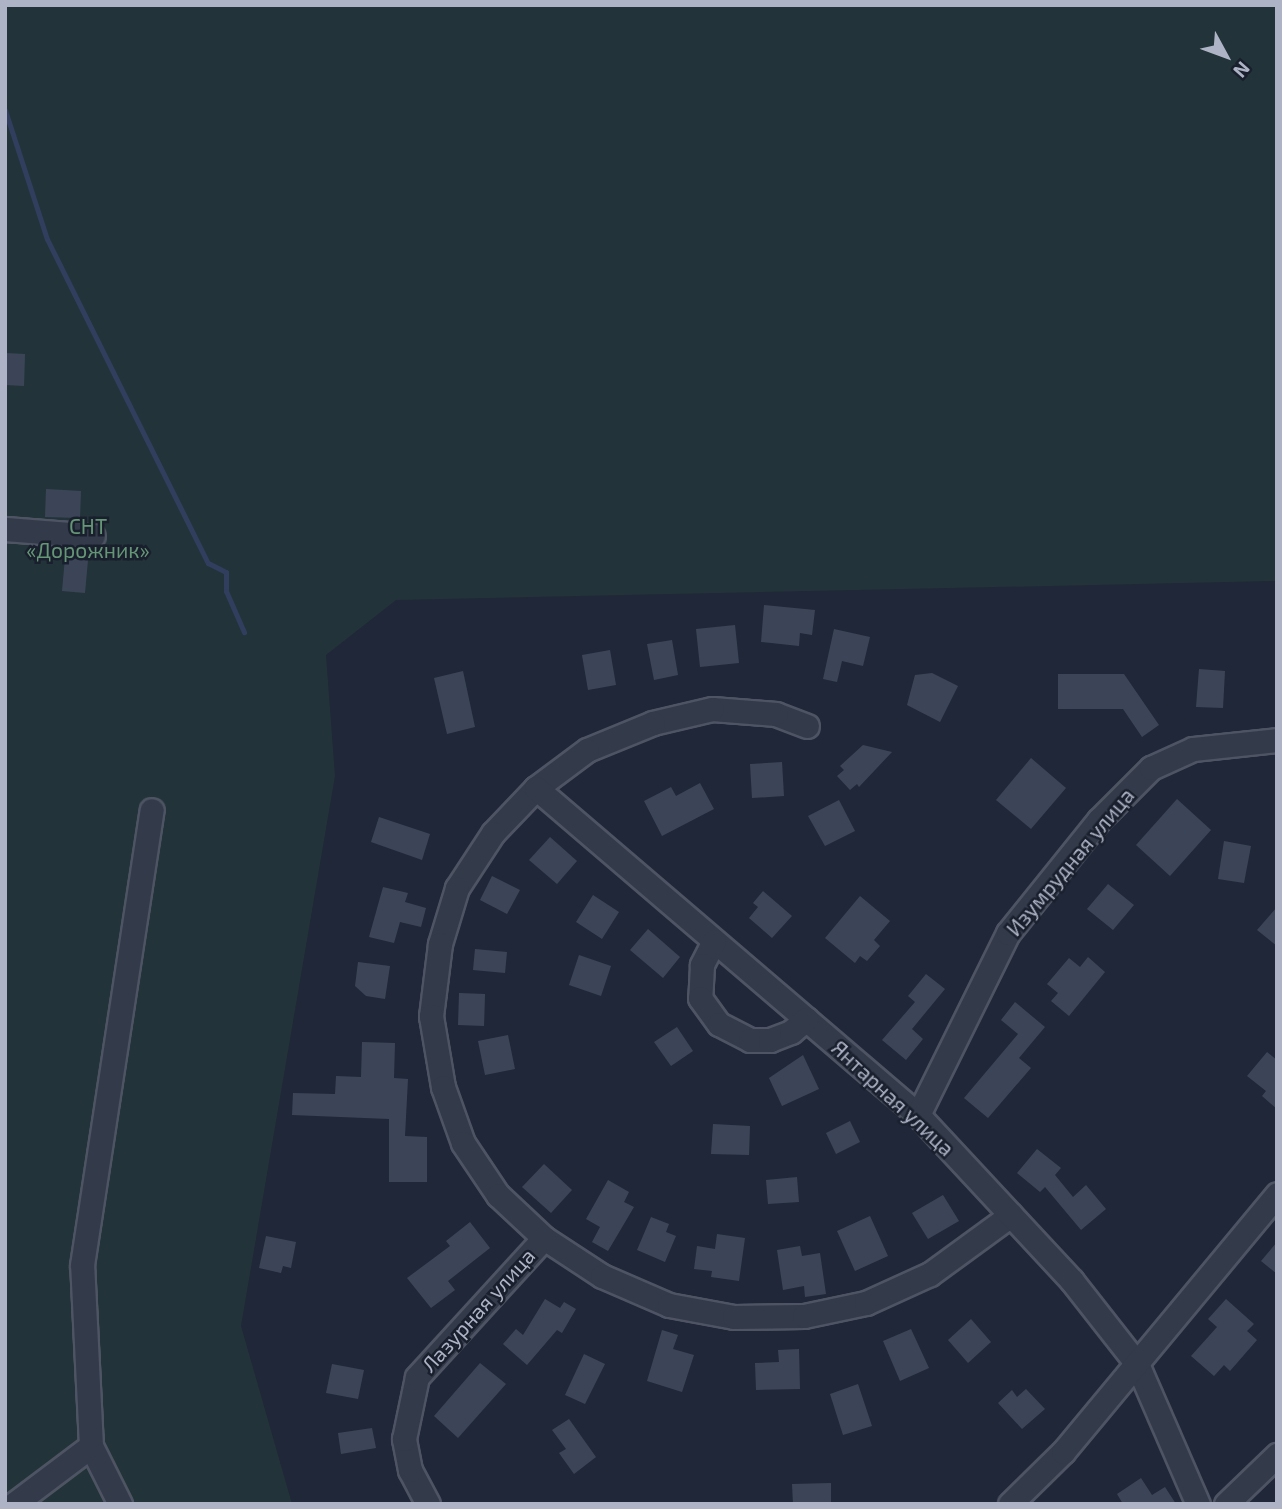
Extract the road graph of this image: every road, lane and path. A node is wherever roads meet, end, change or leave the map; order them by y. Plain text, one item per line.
1 (5, 529) edge
2 (93, 536) dead end
3 (807, 726) dead end
4 (1277, 740) edge
5 (536, 788) junction
6 (152, 810) dead end
7 (714, 941) junction
8 (806, 1019) junction
9 (918, 1115) junction
10 (1277, 1194) edge
11 (1011, 1215) junction
12 (544, 1238) junction
13 (1137, 1364) junction
14 (91, 1446) junction
15 (1277, 1455) edge
16 (14, 1504) edge
17 (120, 1504) edge
18 (428, 1504) edge
19 (1010, 1504) edge
20 (1198, 1504) edge
21 (1226, 1504) edge

1 - 2 street
3 - 5 street
4 - 9 street, Изумрудная улица
5 - 7 street, Янтарная улица
5 - 12 street
6 - 14 street
7 - 8 street, Янтарная улица
7 - 8 street
8 - 9 street, Янтарная улица
9 - 11 street, Янтарная улица
10 - 13 street
11 - 12 street
11 - 13 street, Янтарная улица
12 - 18 street, Лазурная улица
13 - 19 street
13 - 20 street, Янтарная улица
14 - 16 street
14 - 17 street
15 - 21 street

